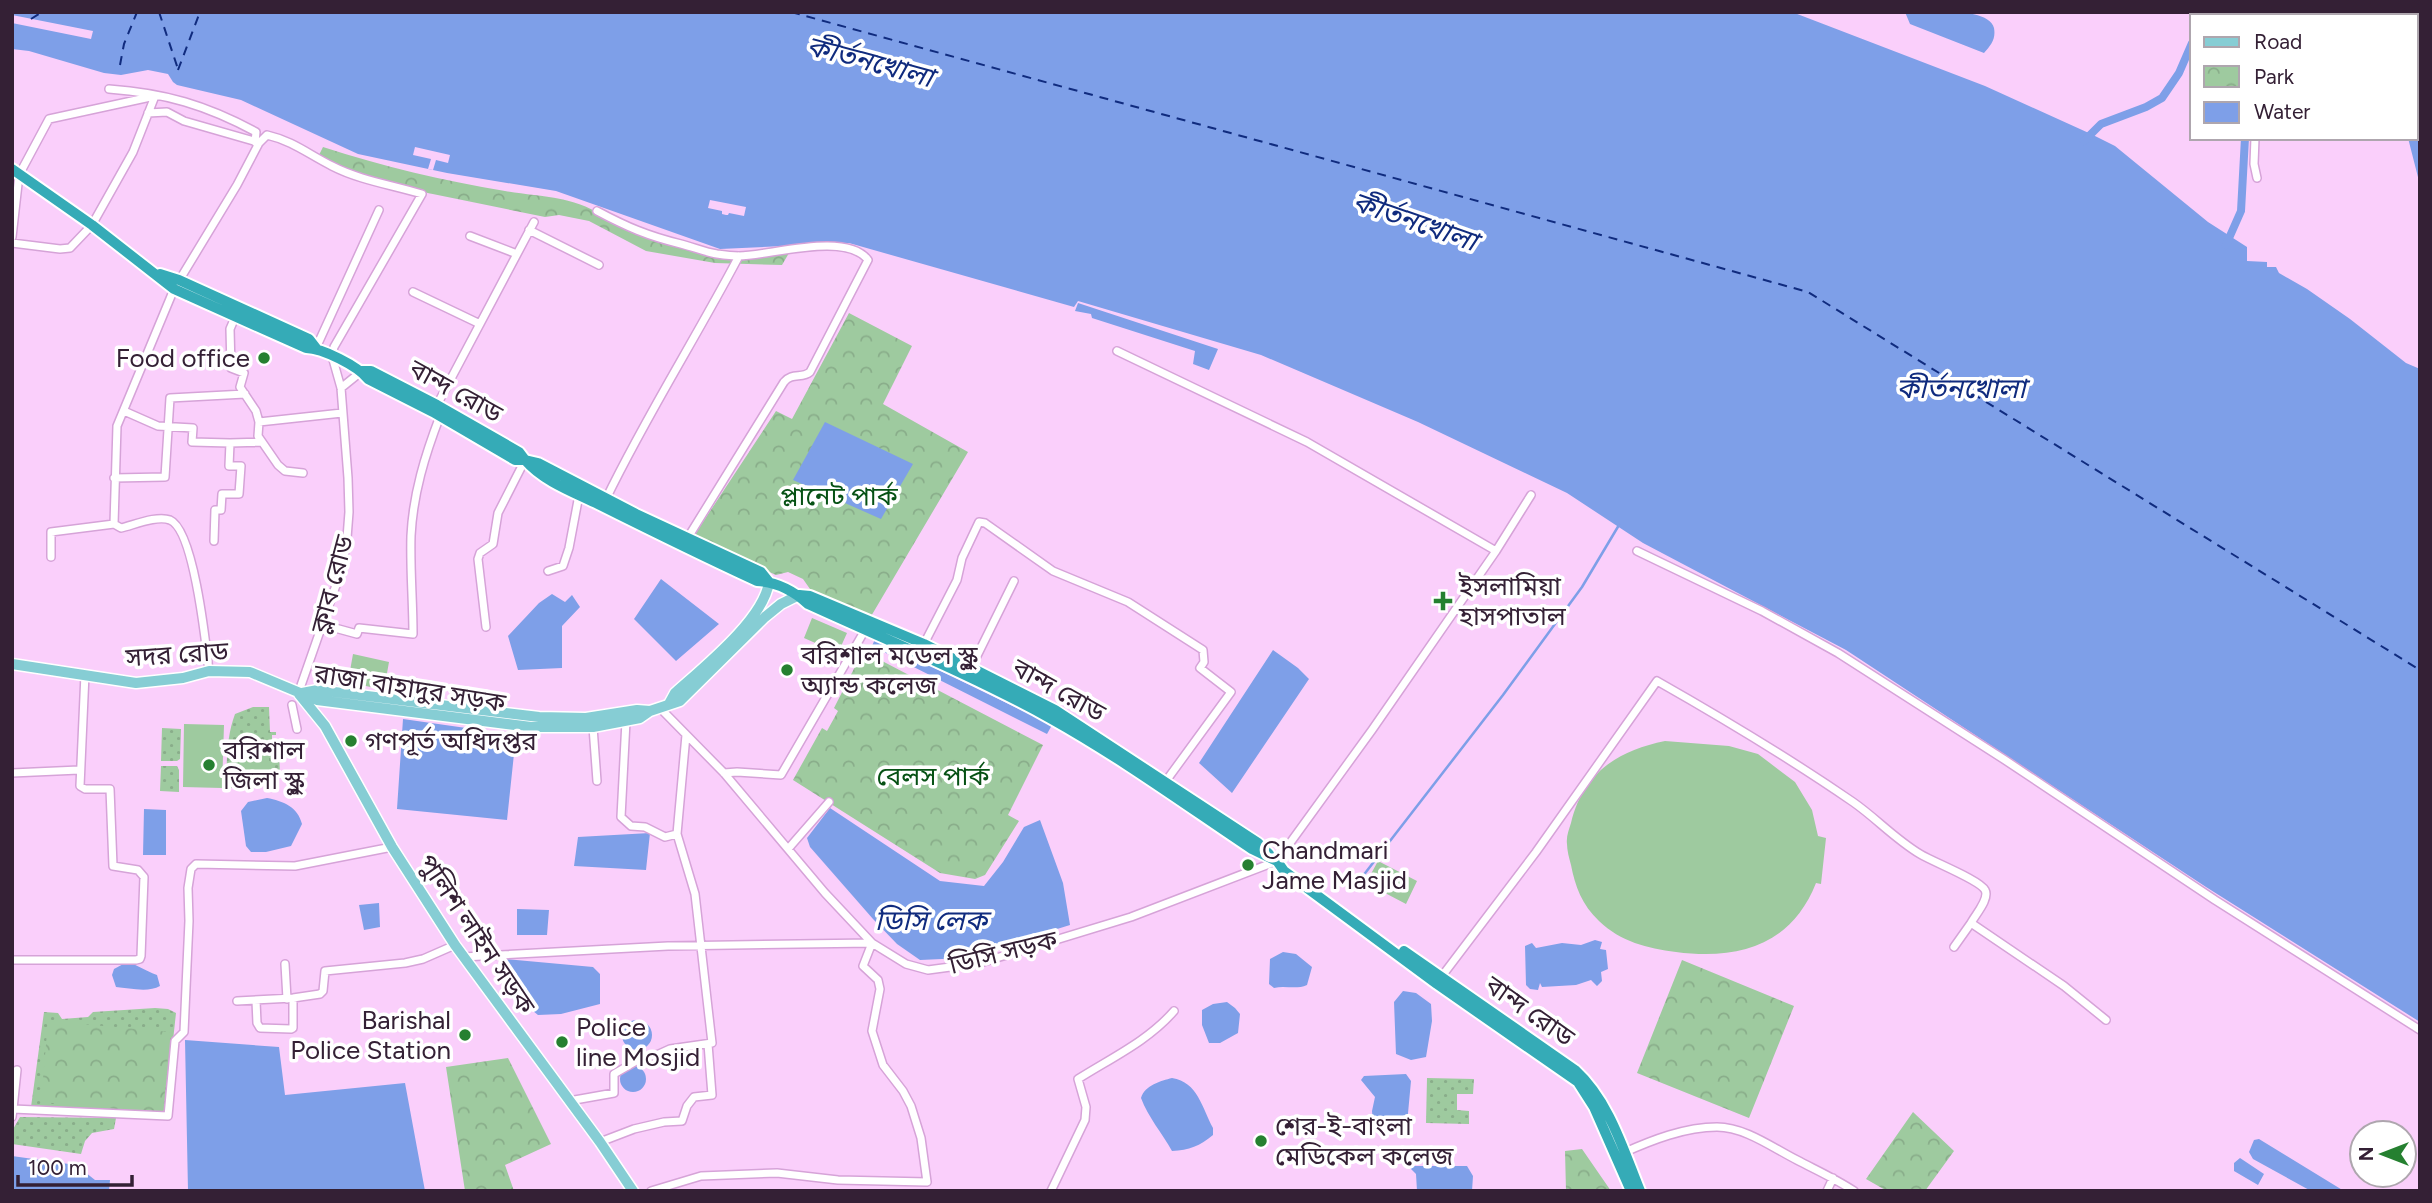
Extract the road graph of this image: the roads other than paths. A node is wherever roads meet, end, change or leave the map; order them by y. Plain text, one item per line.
1 (109, 89) dead end
2 (155, 96) junction
3 (148, 113) junction
4 (2255, 140) edge
5 (257, 142) junction
6 (16, 172) edge
7 (2257, 178) dead end
8 (379, 210) dead end
9 (597, 211) dead end
10 (92, 225) junction
11 (470, 236) dead end
12 (12, 237) edge
13 (12, 243) edge
14 (517, 254) junction
15 (739, 256) junction
16 (599, 265) dead end
17 (176, 285) junction
18 (412, 292) dead end
19 (236, 315) junction
20 (480, 324) junction
21 (316, 348) junction
22 (1117, 351) dead end
23 (332, 356) junction
24 (362, 371) junction
25 (341, 388) junction
26 (245, 394) junction
27 (438, 410) junction
28 (124, 411) junction
29 (342, 414) junction
30 (259, 422) junction
31 (167, 427) junction
32 (262, 442) junction
33 (230, 443) junction
34 (524, 460) junction
35 (303, 473) dead end
36 (114, 478) junction
37 (579, 495) junction
38 (1531, 495) dead end
39 (606, 499) junction
40 (114, 524) junction
41 (687, 539) junction
42 (214, 541) dead end
43 (1496, 551) junction
44 (1637, 551) dead end
45 (51, 557) dead end
46 (548, 571) dead end
47 (1014, 581) dead end
48 (769, 582) junction
49 (799, 595) junction
50 (324, 625) junction
51 (486, 626) dead end
52 (865, 630) junction
53 (924, 644) junction
54 (12, 664) edge
55 (971, 667) junction
56 (209, 671) junction
57 (85, 674) junction
58 (294, 702) junction
59 (660, 708) junction
60 (626, 721) junction
61 (593, 727) junction
62 (297, 729) dead end
63 (686, 735) junction
64 (79, 769) junction
65 (12, 773) edge
66 (724, 774) junction
67 (597, 781) dead end
68 (1166, 781) junction
69 (829, 802) dead end
70 (677, 834) junction
71 (392, 847) junction
72 (788, 849) junction
73 (1276, 861) junction
74 (1971, 923) junction
75 (872, 943) junction
76 (455, 945) junction
77 (699, 946) junction
78 (1954, 947) dead end
79 (463, 957) junction
80 (12, 960) edge
81 (285, 964) dead end
82 (1439, 981) junction
83 (290, 998) junction
84 (237, 1001) dead end
85 (256, 1001) junction
86 (1174, 1011) dead end
87 (2106, 1020) dead end
88 (2420, 1030) edge
89 (708, 1044) junction
90 (16, 1070) dead end
91 (569, 1101) junction
92 (13, 1113) edge
93 (600, 1142) junction
94 (1620, 1154) junction
95 (1833, 1178) junction
96 (633, 1191) edge
97 (651, 1191) edge
98 (1051, 1191) edge
99 (1631, 1191) edge
100 (1640, 1191) edge
101 (1827, 1191) edge
102 (1854, 1191) edge

1 - 2 street
2 - 3 street
2 - 5 street
2 - 6 street
3 - 5 street
3 - 10 street
4 - 7 street
5 - 17 street
5 - 23 street
6 - 10 highway, বান্দ রোড
6 - 12 street
8 - 21 street
9 - 15 street
10 - 13 street
10 - 17 highway, বান্দ রোড
11 - 14 street
14 - 16 street
14 - 20 street
15 - 39 street
15 - 41 street
17 - 19 highway, বান্দ রোড
17 - 21 highway, বান্দ রোড
17 - 28 street
18 - 20 street
19 - 21 highway, বান্দ রোড
19 - 26 street
20 - 27 street
21 - 23 highway, বান্দ রোড
22 - 43 street
23 - 24 highway, বান্দ রোড
23 - 25 street, ক্লাব রোড
24 - 25 street
24 - 27 highway, বান্দ রোড
25 - 29 street, ক্লাব রোড
26 - 30 street
26 - 31 street
27 - 34 highway, বান্দ রোড
27 - 50 street
28 - 31 street
28 - 36 street
29 - 30 street
29 - 50 street, ক্লাব রোড
30 - 32 street
31 - 33 street
31 - 36 street
32 - 33 street
32 - 35 street
33 - 42 street
34 - 37 highway, বান্দ রোড
34 - 39 highway, বান্দ রোড
34 - 51 street
36 - 40 street
37 - 46 street
37 - 48 highway, বান্দ রোড
38 - 43 street
39 - 41 highway, বান্দ রোড
40 - 45 street
40 - 56 street
41 - 48 highway, বান্দ রোড
43 - 73 street
44 - 88 street
47 - 55 street
48 - 49 highway, বান্দ রোড
48 - 59 main road, রাজা বাহাদুর সড়ক
49 - 52 highway, বান্দ রোড
49 - 53 highway, বান্দ রোড
49 - 59 main road, রাজা বাহাদুর সড়ক
50 - 58 street, ক্লাব রোড
52 - 66 street
52 - 73 highway, বান্দ রোড
53 - 55 highway, বান্দ রোড
53 - 68 street
54 - 57 main road, সদর রোড
55 - 68 highway, বান্দ রোড
56 - 57 main road, সদর রোড
56 - 58 main road, সদর রোড
57 - 64 street
58 - 59 main road, রাজা বাহাদুর সড়ক
58 - 61 main road, রাজা বাহাদুর সড়ক
58 - 62 street
58 - 71 main road, পুলিশ লাইন সড়ক
59 - 60 main road, রাজা বাহাদুর সড়ক
59 - 63 street, ডিসি সড়ক
60 - 61 main road, রাজা বাহাদুর সড়ক
60 - 70 street
61 - 67 street
63 - 66 street, ডিসি সড়ক
63 - 70 street
64 - 65 street
64 - 80 street
66 - 72 street, ডিসি সড়ক
68 - 73 highway, বান্দ রোড
69 - 72 street
70 - 77 street
71 - 76 main road, পুলিশ লাইন সড়ক
71 - 92 street
72 - 75 street, ডিসি সড়ক
73 - 75 street, ডিসি সড়ক
73 - 82 highway, বান্দ রোড
74 - 78 street
74 - 82 street
74 - 87 street
75 - 77 street
75 - 97 street
76 - 79 main road, পুলিশ লাইন সড়ক
76 - 83 street
77 - 79 street
77 - 89 street
79 - 91 main road, পুলিশ লাইন সড়ক
81 - 83 street
82 - 94 highway, বান্দ রোড
83 - 85 street
83 - 85 street
84 - 85 street
86 - 98 street
89 - 91 street
89 - 93 street
90 - 92 street
91 - 93 main road, পুলিশ লাইন সড়ক
93 - 96 main road, পুলিশ লাইন সড়ক
94 - 95 street
94 - 99 highway, বান্দ রোড
94 - 100 highway, বান্দ রোড
95 - 101 street
95 - 102 street

